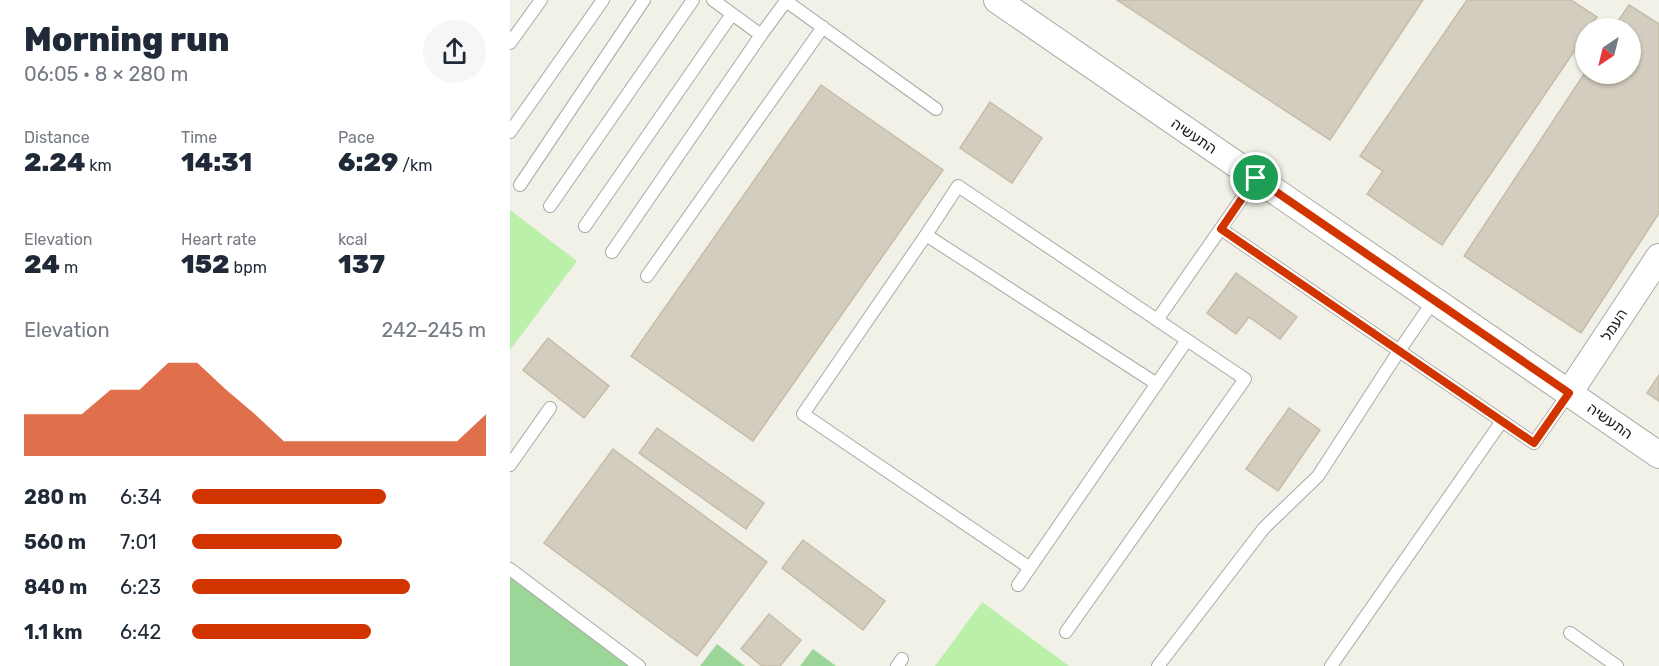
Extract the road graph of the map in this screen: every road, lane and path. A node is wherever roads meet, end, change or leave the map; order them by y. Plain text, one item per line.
1 (541, 0) edge
2 (603, 0) edge
3 (644, 0) edge
4 (693, 0) edge
5 (712, 0) edge
6 (997, 0) edge
7 (732, 14) junction
8 (823, 27) junction
9 (761, 35) junction
10 (510, 43) edge
11 (936, 109) dead end
12 (510, 132) edge
13 (1256, 178) junction
14 (520, 185) dead end
15 (550, 206) dead end
16 (585, 226) dead end
17 (1221, 229) junction
18 (926, 235) junction
19 (612, 252) dead end
20 (1659, 257) edge
21 (647, 276) dead end
22 (1434, 300) junction
23 (1157, 320) junction
24 (1187, 340) junction
25 (1399, 351) junction
26 (1157, 384) junction
27 (1569, 393) junction
28 (550, 408) dead end
29 (1502, 421) junction
30 (1659, 455) edge
31 (510, 465) edge
32 (1030, 568) junction
33 (510, 569) edge
34 (1018, 585) dead end
35 (1066, 632) dead end
36 (1570, 633) dead end
37 (639, 666) edge
38 (1158, 666) edge
39 (1331, 666) edge
40 (1617, 666) edge

1 - 10 lane
2 - 12 lane
3 - 14 lane
4 - 15 lane
5 - 7 lane
6 - 13 street, התעשיה
7 - 9 lane
7 - 16 lane
8 - 9 lane
8 - 11 lane
8 - 21 lane
9 - 19 lane
13 - 17 lane
13 - 22 street, התעשיה
17 - 23 lane
17 - 25 lane
18 - 23 lane
18 - 26 lane
18 - 32 lane
20 - 27 street, העמל
22 - 25 lane
22 - 27 street, התעשיה
23 - 24 lane
24 - 26 lane
24 - 35 lane
25 - 29 lane
25 - 38 lane
26 - 32 lane
27 - 29 lane
27 - 30 street, התעשיה
28 - 31 lane
29 - 39 lane
32 - 34 lane
33 - 37 lane
36 - 40 lane

